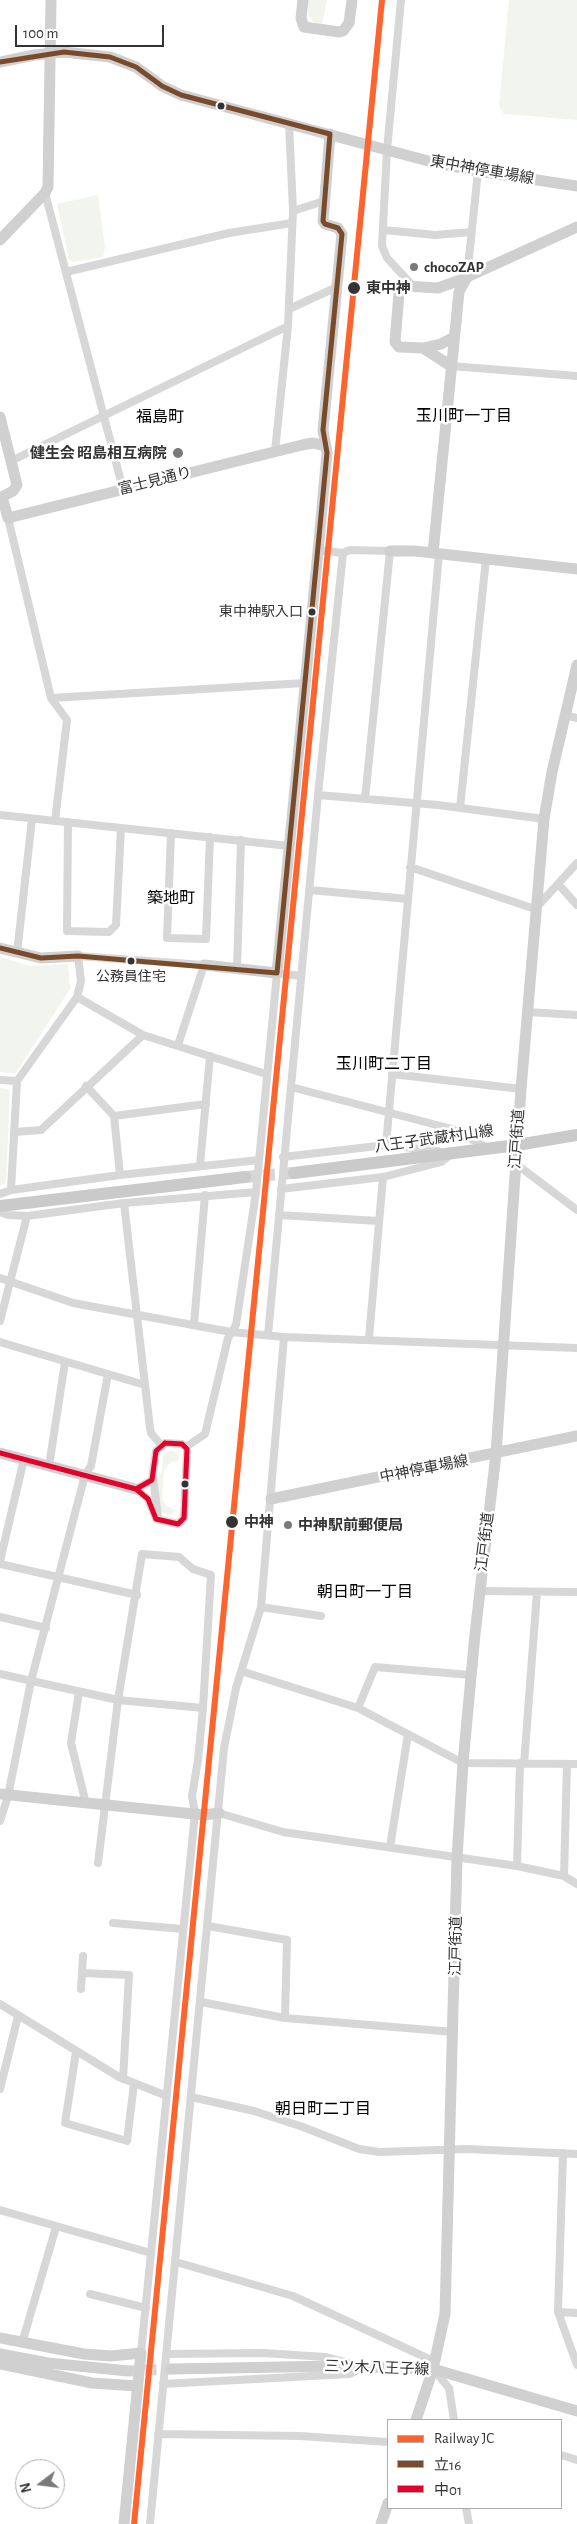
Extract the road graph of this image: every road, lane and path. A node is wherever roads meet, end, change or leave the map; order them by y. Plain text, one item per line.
1 (52, 0) edge
2 (303, 0) edge
3 (352, 0) edge
4 (401, 0) edge
5 (50, 53) junction
6 (0, 62) edge
7 (289, 123) junction
8 (330, 134) junction
9 (387, 150) junction
10 (478, 172) junction
11 (577, 186) edge
12 (45, 193) junction
13 (324, 201) junction
14 (293, 211) junction
15 (292, 223) junction
16 (577, 227) edge
17 (384, 230) junction
18 (471, 232) junction
19 (0, 240) edge
20 (66, 272) junction
21 (467, 277) junction
22 (413, 286) junction
23 (337, 287) junction
24 (438, 288) junction
25 (456, 305) junction
26 (289, 309) junction
27 (288, 326) junction
28 (454, 337) junction
29 (424, 348) junction
30 (452, 366) junction
31 (577, 376) edge
32 (104, 415) junction
33 (0, 416) edge
34 (325, 446) junction
35 (275, 452) junction
36 (11, 461) junction
37 (123, 489) junction
38 (1, 497) edge
39 (8, 518) junction
40 (318, 550) junction
41 (390, 551) junction
42 (343, 553) junction
43 (436, 553) junction
44 (486, 559) junction
45 (577, 569) edge
46 (577, 665) edge
47 (305, 683) junction
48 (51, 698) junction
49 (565, 715) junction
50 (577, 718) edge
51 (318, 796) junction
52 (365, 799) junction
53 (415, 803) junction
54 (460, 808) junction
55 (0, 815) edge
56 (32, 819) junction
57 (544, 819) junction
58 (55, 821) junction
59 (68, 822) junction
60 (121, 828) junction
61 (171, 833) junction
62 (210, 837) junction
63 (241, 840) junction
64 (289, 846) junction
65 (577, 863) edge
66 (410, 867) junction
67 (559, 884) junction
68 (310, 890) junction
69 (408, 899) junction
70 (577, 905) edge
71 (535, 909) junction
72 (0, 948) edge
73 (17, 953) junction
74 (78, 956) junction
75 (204, 965) junction
76 (237, 968) junction
77 (277, 974) junction
78 (301, 976) junction
79 (77, 996) junction
80 (528, 1012) junction
81 (577, 1015) edge
82 (142, 1035) junction
83 (178, 1045) junction
84 (210, 1056) junction
85 (266, 1074) junction
86 (392, 1074) junction
87 (0, 1080) edge
88 (17, 1081) junction
89 (86, 1086) junction
90 (291, 1087) junction
91 (521, 1089) junction
92 (206, 1104) junction
93 (389, 1112) junction
94 (114, 1116) junction
95 (14, 1132) junction
96 (577, 1134) edge
97 (386, 1145) junction
98 (517, 1145) junction
99 (488, 1148) junction
100 (451, 1153) junction
101 (284, 1157) junction
102 (259, 1160) junction
103 (516, 1164) junction
104 (200, 1165) junction
105 (294, 1173) tunnel mouth
106 (120, 1175) junction
107 (245, 1177) tunnel mouth
108 (383, 1177) junction
109 (281, 1189) junction
110 (12, 1190) junction
111 (256, 1192) junction
112 (0, 1194) edge
113 (205, 1195) junction
114 (124, 1203) junction
115 (0, 1206) edge
116 (577, 1210) edge
117 (0, 1212) edge
118 (279, 1214) junction
119 (27, 1216) junction
120 (379, 1221) junction
121 (0, 1278) edge
122 (11, 1283) junction
123 (138, 1316) junction
124 (0, 1321) edge
125 (194, 1324) junction
126 (231, 1332) junction
127 (268, 1335) junction
128 (284, 1337) junction
129 (369, 1338) junction
130 (0, 1342) edge
131 (504, 1344) junction
132 (577, 1347) edge
133 (66, 1362) junction
134 (108, 1374) junction
135 (145, 1385) junction
136 (577, 1436) edge
137 (161, 1444) junction
138 (186, 1446) junction
139 (0, 1453) edge
140 (496, 1454) junction
141 (24, 1459) junction
142 (49, 1466) junction
143 (85, 1475) junction
144 (153, 1477) junction
145 (136, 1489) junction
146 (272, 1499) junction
147 (162, 1522) junction
148 (0, 1562) edge
149 (60, 1578) junction
150 (480, 1591) junction
151 (537, 1592) junction
152 (577, 1592) edge
153 (137, 1595) junction
154 (261, 1607) junction
155 (321, 1616) dead end
156 (0, 1617) edge
157 (46, 1628) junction
158 (241, 1671) junction
159 (0, 1674) edge
160 (471, 1675) junction
161 (31, 1681) junction
162 (79, 1692) junction
163 (118, 1700) junction
164 (203, 1708) junction
165 (358, 1708) junction
166 (408, 1734) junction
167 (463, 1763) junction
168 (522, 1764) junction
169 (568, 1764) junction
170 (577, 1764) edge
171 (4, 1795) edge
172 (86, 1804) junction
173 (106, 1805) junction
174 (195, 1813) junction
175 (218, 1813) junction
176 (0, 1821) edge
177 (390, 1847) junction
178 (457, 1858) junction
179 (98, 1863) dead end
180 (517, 1866) junction
181 (564, 1876) junction
182 (577, 1884) edge
183 (113, 1923) dead end
184 (208, 1926) junction
185 (183, 1929) junction
186 (83, 1956) dead end
187 (82, 1973) junction
188 (81, 1989) dead end
189 (201, 2002) junction
190 (0, 2004) edge
191 (18, 2016) junction
192 (285, 2018) junction
193 (454, 2032) junction
194 (76, 2052) junction
195 (123, 2078) junction
196 (134, 2084) junction
197 (0, 2089) edge
198 (167, 2096) junction
199 (191, 2097) junction
200 (451, 2150) junction
201 (563, 2153) junction
202 (577, 2154) edge
203 (0, 2210) edge
204 (56, 2227) junction
205 (151, 2253) junction
206 (176, 2262) junction
207 (90, 2294) dead end
208 (146, 2308) junction
209 (558, 2312) junction
210 (577, 2313) edge
211 (0, 2338) edge
212 (22, 2343) junction
213 (141, 2353) junction
214 (0, 2354) edge
215 (167, 2354) junction
216 (0, 2364) edge
217 (577, 2365) edge
218 (366, 2366) junction
219 (171, 2369) tunnel mouth
220 (433, 2369) junction
221 (128, 2371) tunnel mouth
222 (164, 2384) junction
223 (137, 2386) junction
224 (576, 2414) edge
225 (416, 2419) edge
226 (454, 2419) edge
227 (158, 2434) junction
228 (387, 2442) edge
229 (562, 2455) edge
230 (577, 2460) edge
231 (387, 2506) edge
232 (466, 2509) edge
233 (124, 2524) edge
234 (150, 2524) edge
235 (382, 2524) edge
236 (469, 2524) edge

1 - 5 street
2 - 3 street
4 - 9 street
5 - 6 street, 東中神停車場線
5 - 7 street, 東中神停車場線
5 - 12 street
7 - 8 street, 東中神停車場線
7 - 14 street
8 - 9 street, 東中神停車場線
8 - 13 street
9 - 10 street, 東中神停車場線
9 - 17 street
10 - 11 street, 東中神停車場線
10 - 18 street
12 - 19 street
12 - 20 street
13 - 14 street
13 - 23 street
14 - 15 street
15 - 20 street
15 - 26 street
16 - 21 street
17 - 18 street
17 - 22 street
18 - 21 street
20 - 32 street
21 - 24 street
21 - 25 street
22 - 24 street
22 - 29 street
23 - 26 street
23 - 34 street
24 - 25 street
25 - 28 street
26 - 27 street
27 - 32 street
27 - 35 street
28 - 29 street
28 - 30 street
29 - 30 street
30 - 31 street
30 - 43 street
32 - 36 street
32 - 37 street
33 - 36 street
34 - 35 street, 富士見通り
34 - 40 street
35 - 37 street, 富士見通り
36 - 38 street
37 - 39 street, 富士見通り
38 - 39 street
39 - 48 street
40 - 42 street
40 - 47 street
41 - 42 street
41 - 43 street
41 - 52 street
42 - 51 street
43 - 44 street
43 - 53 street
44 - 45 street
44 - 54 street
46 - 49 street, 江戸街道
47 - 48 street
47 - 64 street
48 - 58 street
49 - 50 street
49 - 57 street, 江戸街道
51 - 52 street
51 - 68 street
52 - 53 street
53 - 54 street
53 - 66 street
54 - 57 street
55 - 56 street
56 - 58 street
56 - 73 street
57 - 71 street, 江戸街道
58 - 59 street
59 - 60 street
59 - 60 street
60 - 61 street
61 - 62 street
61 - 62 street
62 - 63 street
63 - 64 street
63 - 76 street
64 - 77 street
65 - 67 street
66 - 69 street
66 - 71 street
67 - 70 street
67 - 71 street
68 - 69 street
68 - 78 street
69 - 86 street
71 - 80 street, 江戸街道
72 - 73 street
73 - 74 street
74 - 75 street
74 - 79 street
75 - 76 street
75 - 83 street
76 - 77 street
77 - 78 street
77 - 85 street
78 - 90 street
79 - 82 street
79 - 88 street
80 - 81 street
80 - 91 street, 江戸街道
82 - 83 street
82 - 89 street
83 - 84 street
84 - 85 street
84 - 92 street
85 - 102 street
86 - 91 street
86 - 93 street
87 - 88 street
88 - 95 street
89 - 94 street
89 - 95 street
90 - 93 street
90 - 101 street
91 - 98 street, 江戸街道
92 - 94 street
92 - 104 street
93 - 97 street
93 - 99 street
94 - 106 street
95 - 110 street
96 - 98 main road, 八王子武蔵村山線
97 - 100 street
97 - 101 street
98 - 99 main road, 八王子武蔵村山線
98 - 103 street, 江戸街道
99 - 100 main road, 八王子武蔵村山線
100 - 105 main road, 八王子武蔵村山線
100 - 108 street
101 - 109 street
102 - 104 street
102 - 111 street
103 - 116 street
103 - 131 street, 江戸街道
104 - 106 street
106 - 110 street
107 - 115 main road
108 - 109 street
108 - 120 street
109 - 118 street
110 - 112 street
111 - 113 street
111 - 126 street
113 - 114 street
113 - 125 street
114 - 119 street
114 - 123 street
117 - 119 street
118 - 120 street
118 - 127 street
119 - 122 street
120 - 129 street
121 - 122 street
122 - 123 street
122 - 124 street
123 - 125 street
123 - 135 street
125 - 126 street
126 - 127 street
126 - 138 street
127 - 128 street
128 - 129 street
128 - 146 street
129 - 131 street
130 - 133 street
131 - 132 street
131 - 140 street, 江戸街道
133 - 134 street
133 - 142 street
134 - 135 street
134 - 143 street
135 - 137 street
136 - 140 street, 中神停車場線
137 - 138 street
137 - 144 street
138 - 147 street
139 - 141 street
140 - 146 street, 中神停車場線
140 - 150 street, 江戸街道
141 - 142 street
141 - 148 street
142 - 143 street
143 - 145 street
143 - 149 street
144 - 145 street
144 - 147 street
145 - 147 street
146 - 154 street
148 - 149 street
149 - 153 street
149 - 157 street
150 - 151 street
150 - 160 street, 江戸街道
151 - 152 street
151 - 168 street
153 - 163 street
153 - 164 street
154 - 155 street
154 - 158 street
156 - 157 street
157 - 161 street
158 - 165 street
158 - 175 street
159 - 161 street
160 - 165 street
160 - 167 street, 江戸街道
161 - 162 street
161 - 171 street
162 - 163 street
162 - 172 street
163 - 164 street
163 - 173 street
164 - 174 street
165 - 166 street
166 - 167 street
166 - 177 street
167 - 168 street
167 - 178 street, 江戸街道
168 - 169 street
168 - 180 street
169 - 170 street
169 - 181 street
171 - 172 street
171 - 176 street
172 - 173 street
173 - 174 street
173 - 179 street
174 - 175 street
174 - 185 street
175 - 177 street
175 - 184 street
177 - 178 street
178 - 180 street
178 - 193 street, 江戸街道
180 - 181 street
181 - 182 street
183 - 185 street
184 - 189 street
184 - 192 street
185 - 198 street
186 - 187 street
187 - 188 street
187 - 195 street
189 - 192 street
189 - 199 street
190 - 191 street
191 - 194 street
191 - 197 street
192 - 193 street
193 - 200 street, 江戸街道
194 - 195 street
194 - 196 street
195 - 196 street
196 - 198 street
198 - 205 street
199 - 200 street
199 - 206 street
200 - 201 street
200 - 220 street, 江戸街道
201 - 202 street
201 - 209 street
203 - 204 street
204 - 205 street
204 - 212 street
205 - 208 street
206 - 215 street
206 - 220 street
207 - 208 street
208 - 213 street
209 - 210 street
209 - 217 street
211 - 212 street
212 - 213 street
213 - 223 street
214 - 221 street
215 - 218 street
215 - 222 street
216 - 223 street
218 - 219 street, 三ツ木八王子線
218 - 220 street, 三ツ木八王子線
218 - 222 street
220 - 224 street, 三ツ木八王子線
220 - 225 street, 江戸街道
220 - 226 street
222 - 227 street
223 - 233 street
227 - 228 street
227 - 234 street
229 - 230 street
231 - 235 street
232 - 236 street

